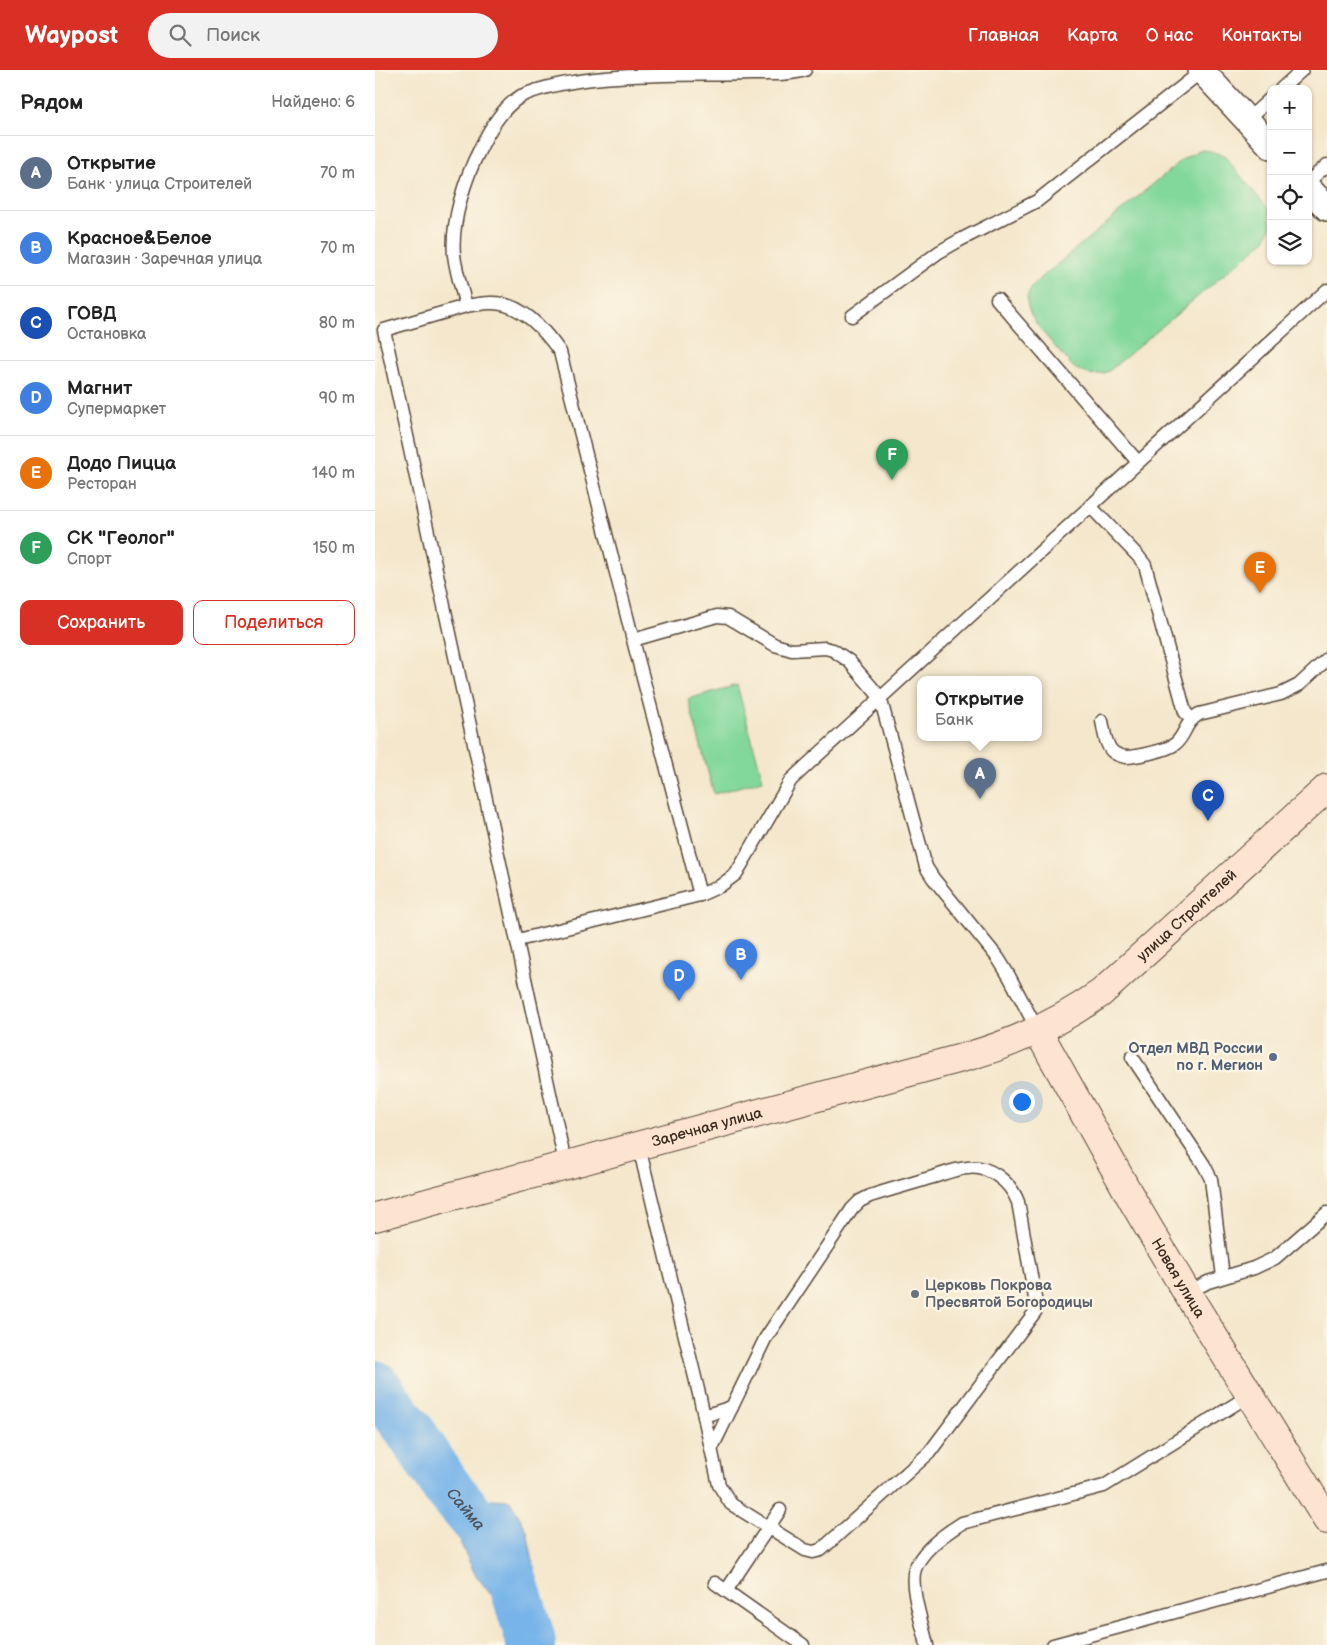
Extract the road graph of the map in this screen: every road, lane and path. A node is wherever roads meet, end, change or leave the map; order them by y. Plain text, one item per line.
1 (805, 70) edge
2 (1202, 70) edge
3 (1299, 71) edge
4 (715, 72) edge
5 (1285, 85) edge
6 (1267, 102) edge
7 (1247, 120) junction
8 (1267, 142) edge
9 (1327, 165) edge
10 (1312, 178) edge
11 (1312, 192) edge
12 (1327, 208) edge
13 (1327, 290) edge
14 (997, 299) dead end
15 (466, 306) junction
16 (852, 316) dead end
17 (1137, 462) junction
18 (1090, 506) junction
19 (633, 640) junction
20 (1327, 659) edge
21 (881, 697) junction
22 (1191, 719) junction
23 (1102, 721) dead end
24 (1327, 788) edge
25 (699, 895) junction
26 (518, 940) junction
27 (1038, 1031) junction
28 (1132, 1057) dead end
29 (639, 1147) junction
30 (567, 1167) junction
31 (1327, 1212) edge
32 (375, 1217) edge
33 (1223, 1277) junction
34 (1187, 1293) junction
35 (1250, 1395) junction
36 (732, 1407) junction
37 (704, 1416) junction
38 (711, 1450) junction
39 (780, 1510) dead end
40 (1327, 1520) edge
41 (769, 1528) junction
42 (1327, 1571) edge
43 (715, 1583) dead end
44 (726, 1591) junction
45 (803, 1645) edge
46 (927, 1645) edge
47 (1053, 1645) edge

1 - 4 lane
2 - 7 street
2 - 16 lane
3 - 5 lane
4 - 15 lane
6 - 7 lane
7 - 8 street
9 - 10 lane
11 - 12 street
13 - 17 lane
14 - 17 lane
15 - 19 lane
15 - 26 lane
17 - 18 lane
18 - 21 lane
18 - 22 lane
19 - 21 lane
19 - 25 lane
20 - 22 lane
21 - 25 lane
21 - 27 lane
22 - 23 lane
24 - 27 main road, улица Строителей
25 - 26 lane
26 - 30 lane
27 - 29 main road, Заречная улица
27 - 34 main road, Новая улица
28 - 33 lane
29 - 30 main road, Заречная улица
29 - 37 lane
30 - 32 main road, Заречная улица
31 - 33 lane
33 - 34 lane
34 - 35 main road, Новая улица
35 - 40 main road, Новая улица
35 - 46 lane
36 - 37 lane
36 - 38 lane
36 - 41 lane
37 - 38 lane
38 - 41 lane
39 - 41 lane
41 - 44 lane
42 - 47 lane
43 - 44 lane
44 - 45 lane

